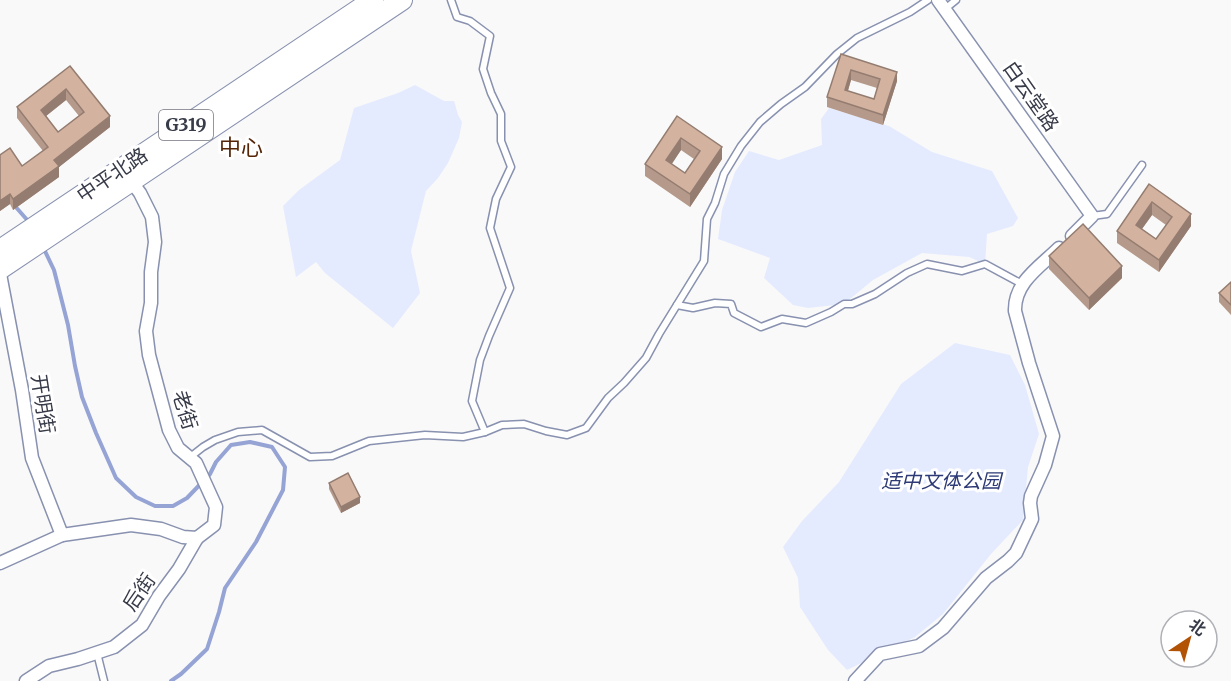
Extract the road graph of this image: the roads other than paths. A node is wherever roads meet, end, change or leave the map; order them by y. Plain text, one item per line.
1 (373, 0) edge
2 (402, 0) edge
3 (451, 0) edge
4 (928, 0) edge
5 (956, 0) edge
6 (941, 4) edge
7 (1142, 165) dead end
8 (131, 181) junction
9 (1092, 216) junction
10 (0, 250) edge
11 (0, 269) edge
12 (0, 274) edge
13 (1022, 284) junction
14 (677, 305) junction
15 (485, 432) junction
16 (189, 458) junction
17 (62, 535) junction
18 (197, 538) junction
19 (0, 563) edge
20 (96, 653) junction
21 (26, 681) edge
22 (104, 681) edge
23 (855, 681) edge

1 - 10 highway, 中平北路 / G319
2 - 8 highway, G319
3 - 15 lane
4 - 14 lane
5 - 6 lane
6 - 9 street, 白云堂路
7 - 9 lane
8 - 11 highway, G319
8 - 16 street, 老街
9 - 13 street
12 - 17 street, 开明街
13 - 14 lane
13 - 23 street
14 - 15 lane
15 - 16 lane
16 - 18 street, 老街
17 - 18 street
17 - 19 street
18 - 20 street, 后街
20 - 21 street, 后街
20 - 22 lane

